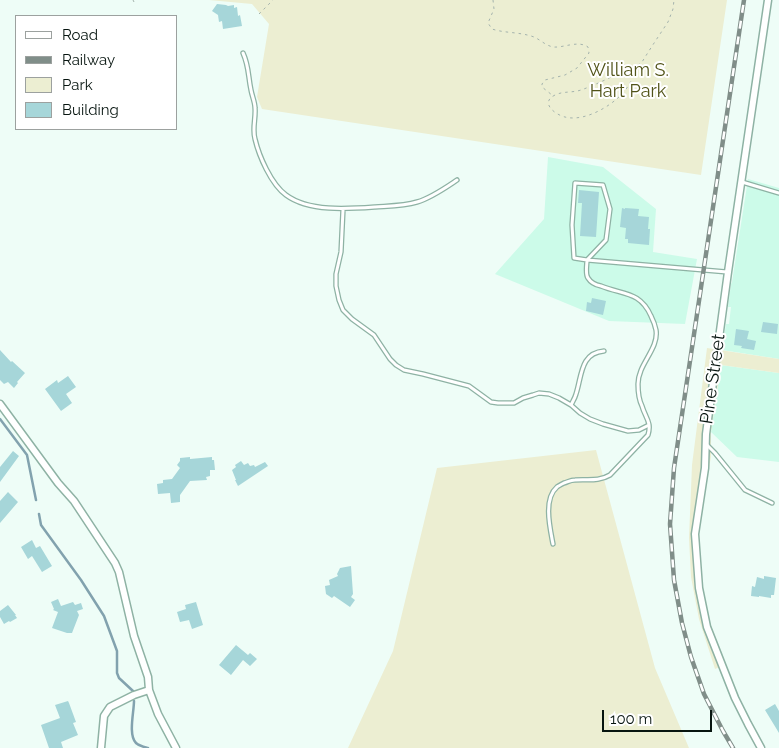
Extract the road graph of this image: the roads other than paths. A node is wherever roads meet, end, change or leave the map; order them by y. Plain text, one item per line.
1 (768, 0) edge
2 (243, 53) dead end
3 (457, 180) dead end
4 (741, 182) junction
5 (779, 193) edge
6 (343, 210) junction
7 (587, 260) junction
8 (728, 272) junction
9 (604, 350) dead end
10 (0, 404) edge
11 (571, 405) junction
12 (649, 425) junction
13 (706, 444) junction
14 (772, 503) dead end
15 (553, 544) dead end
16 (149, 690) junction
17 (101, 748) edge
18 (176, 748) edge
19 (761, 748) edge

1 - 4 street, Pine Street
2 - 6 lane
3 - 6 lane
4 - 5 lane
4 - 8 street, Pine Street
6 - 11 lane
7 - 7 lane
7 - 8 lane
7 - 12 lane
8 - 13 street, Pine Street
9 - 11 lane
10 - 16 street
11 - 12 lane
12 - 15 lane
13 - 14 lane
13 - 19 street, Pine Street
16 - 17 street
16 - 18 street

